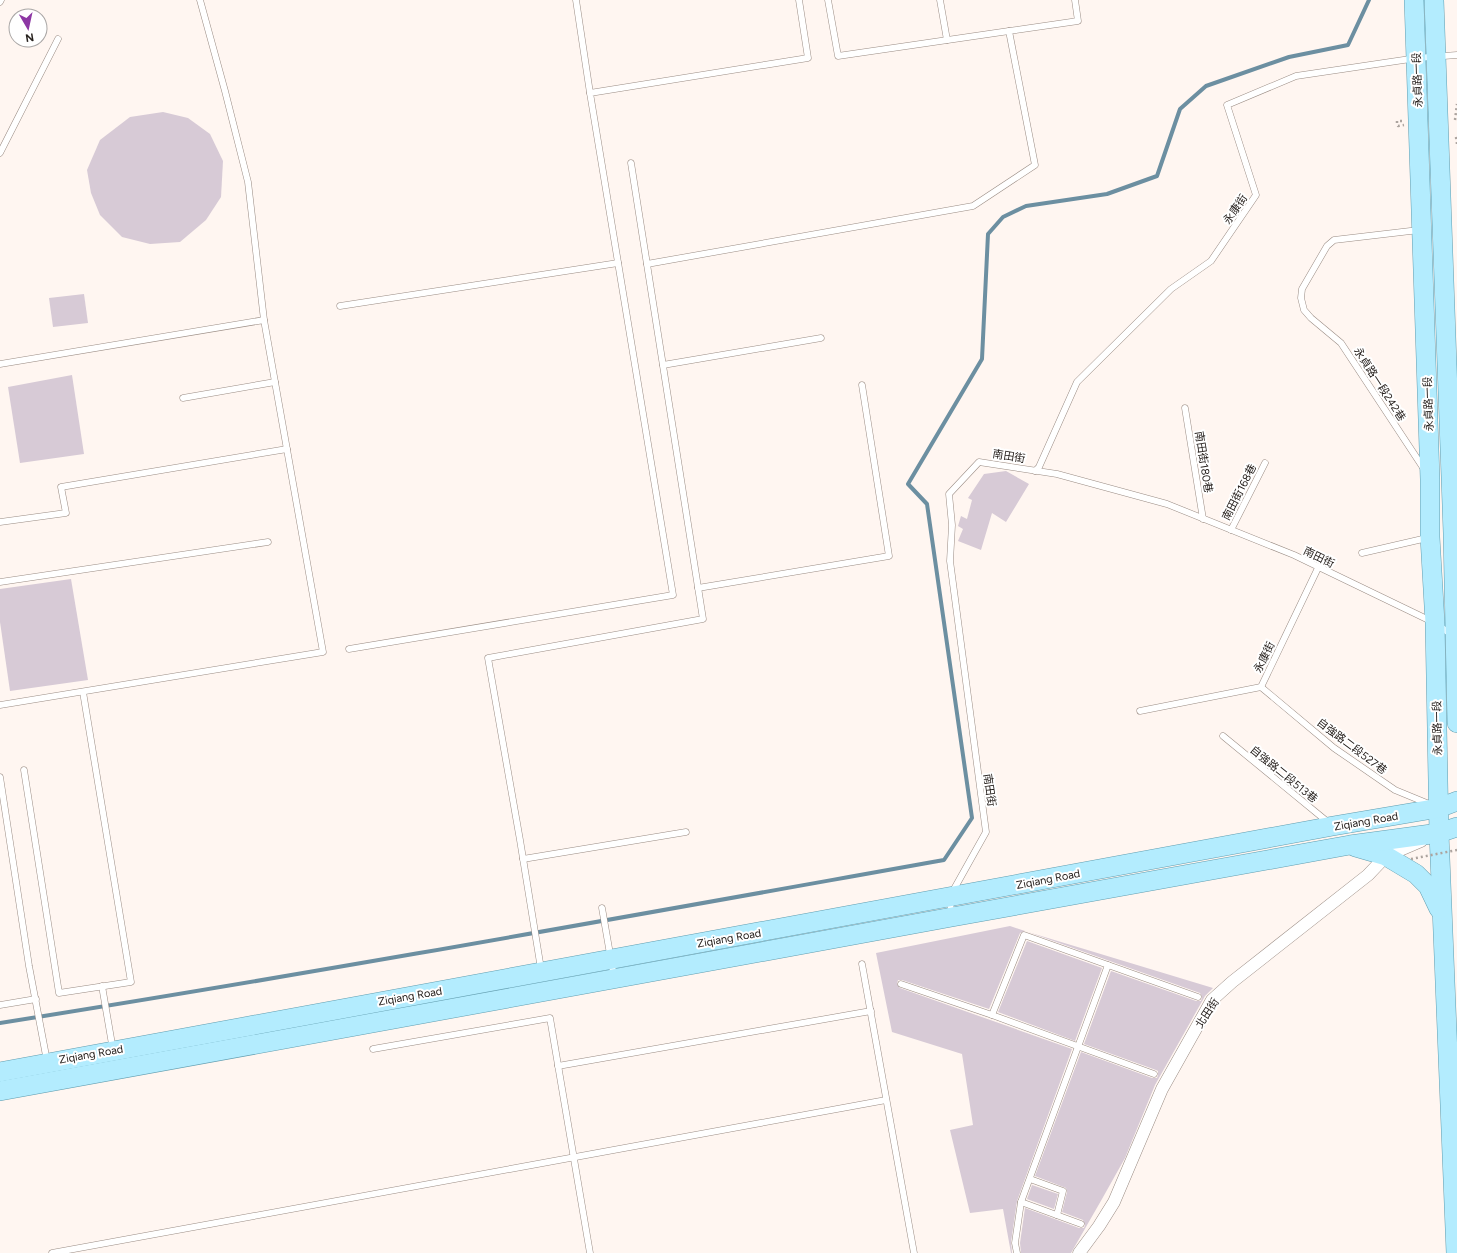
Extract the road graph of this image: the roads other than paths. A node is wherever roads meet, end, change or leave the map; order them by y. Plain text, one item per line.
1 (200, 0) edge
2 (576, 0) edge
3 (799, 0) edge
4 (828, 0) edge
5 (940, 0) edge
6 (1075, 0) edge
7 (1414, 0) edge
8 (1434, 0) edge
9 (1010, 31) junction
10 (58, 39) dead end
11 (947, 40) junction
12 (1457, 55) edge
13 (1437, 57) junction
14 (1416, 58) junction
15 (590, 93) junction
16 (0, 153) edge
17 (630, 163) dead end
18 (1422, 230) junction
19 (618, 262) junction
20 (647, 264) junction
21 (340, 306) dead end
22 (264, 320) junction
23 (1445, 331) junction
24 (1426, 332) junction
25 (821, 338) dead end
26 (0, 364) edge
27 (663, 365) junction
28 (275, 382) junction
29 (862, 384) dead end
30 (183, 398) dead end
31 (1185, 408) dead end
32 (287, 449) junction
33 (1265, 463) dead end
34 (1035, 471) junction
35 (1430, 478) junction
36 (1203, 519) junction
37 (0, 522) edge
38 (1230, 530) junction
39 (1455, 532) edge
40 (1430, 537) junction
41 (268, 542) dead end
42 (1362, 553) dead end
43 (1318, 568) junction
44 (0, 582) edge
45 (698, 588) junction
46 (1435, 623) junction
47 (1456, 637) edge
48 (349, 649) dead end
49 (1261, 687) junction
50 (83, 692) junction
51 (0, 705) edge
52 (1140, 711) dead end
53 (1457, 723) edge
54 (1223, 736) dead end
55 (24, 770) dead end
56 (0, 777) edge
57 (1457, 802) edge
58 (1439, 808) junction
59 (1333, 826) junction
60 (1457, 827) edge
61 (686, 832) dead end
62 (1439, 833) junction
63 (1350, 846) junction
64 (1386, 856) junction
65 (523, 859) junction
66 (949, 898) junction
67 (602, 908) dead end
68 (952, 917) junction
69 (1443, 917) junction
70 (610, 960) junction
71 (862, 964) dead end
72 (1108, 965) junction
73 (614, 978) junction
74 (544, 982) junction
75 (901, 984) dead end
76 (102, 986) junction
77 (1198, 997) dead end
78 (36, 998) junction
79 (0, 1004) edge
80 (871, 1011) junction
81 (992, 1015) junction
82 (1078, 1047) junction
83 (373, 1049) dead end
84 (115, 1060) junction
85 (558, 1066) junction
86 (0, 1072) edge
87 (49, 1072) junction
88 (1154, 1074) dead end
89 (0, 1091) edge
90 (886, 1100) junction
91 (573, 1156) junction
92 (1030, 1179) junction
93 (1021, 1202) junction
94 (1056, 1215) junction
95 (1081, 1224) dead end
96 (52, 1253) edge
97 (590, 1253) edge
98 (914, 1253) edge
99 (1017, 1253) edge
100 (1079, 1253) edge
101 (1456, 1253) edge

1 - 22 lane
2 - 15 lane
3 - 15 lane
4 - 11 lane
5 - 11 lane
6 - 9 lane
7 - 14 main road, 永貞路一段
8 - 13 main road, 永貞路一段
9 - 11 lane
9 - 20 lane
10 - 16 lane
12 - 13 lane, 永康街
13 - 14 lane, 永康街
13 - 23 main road, 永貞路一段
14 - 18 main road, 永貞路一段
14 - 34 lane, 永康街
15 - 19 lane
17 - 20 lane
18 - 24 main road, 永貞路一段
18 - 35 lane, 永貞路一段242巷
19 - 21 lane
19 - 48 lane
20 - 27 lane
22 - 26 lane
22 - 28 lane
23 - 24 main road
23 - 39 main road, 永貞路一段
24 - 35 main road, 永貞路一段
25 - 27 lane
27 - 45 lane
28 - 30 lane
28 - 32 lane
29 - 45 lane
31 - 36 lane, 南田街180巷
32 - 37 lane
32 - 50 lane
33 - 38 lane, 南田街168巷
34 - 36 lane, 南田街
34 - 66 lane, 南田街
35 - 40 main road, 永貞路一段
36 - 38 lane, 南田街
38 - 43 lane, 南田街
39 - 40 street
39 - 47 main road, 永貞路一段
40 - 42 lane
40 - 46 main road, 永貞路一段
41 - 44 lane
43 - 46 lane, 南田街
43 - 49 lane, 永康街
45 - 65 lane
46 - 47 lane, 南田街
46 - 58 main road, 永貞路一段
47 - 53 main road, 永貞路一段
49 - 52 lane, 永康街
49 - 58 lane, 自強路二段527巷
50 - 51 lane
50 - 76 lane
54 - 59 lane, 自強路二段513巷
55 - 76 lane
56 - 78 lane
57 - 58 main road, Ziqiang Road
58 - 59 main road, Ziqiang Road
58 - 62 main road, 永貞路一段
59 - 66 main road, Ziqiang Road
60 - 62 main road, Ziqiang Road
61 - 65 lane
62 - 63 main road, Ziqiang Road
62 - 64 street, 北田街
62 - 69 main road
63 - 64 main road
63 - 68 main road, Ziqiang Road
64 - 69 main road
64 - 100 street, 北田街
65 - 74 lane
66 - 68 lane
66 - 70 main road, Ziqiang Road
67 - 70 lane
68 - 73 main road, Ziqiang Road
69 - 101 main road
70 - 73 lane
70 - 74 main road, Ziqiang Road
71 - 80 lane
72 - 77 lane
72 - 81 lane
72 - 82 lane
73 - 74 main road, Ziqiang Road
74 - 84 main road, Ziqiang Road
75 - 81 lane
76 - 84 lane
78 - 79 lane
78 - 87 lane
80 - 85 lane
80 - 90 lane
81 - 82 lane
82 - 88 lane
82 - 92 lane
83 - 85 lane
84 - 87 main road, Ziqiang Road
85 - 91 lane
86 - 87 main road, Ziqiang Road
87 - 89 main road, Ziqiang Road
90 - 91 lane
90 - 98 lane
91 - 96 lane
91 - 97 lane
92 - 93 lane
92 - 94 lane
93 - 94 lane
93 - 99 lane
94 - 95 lane

